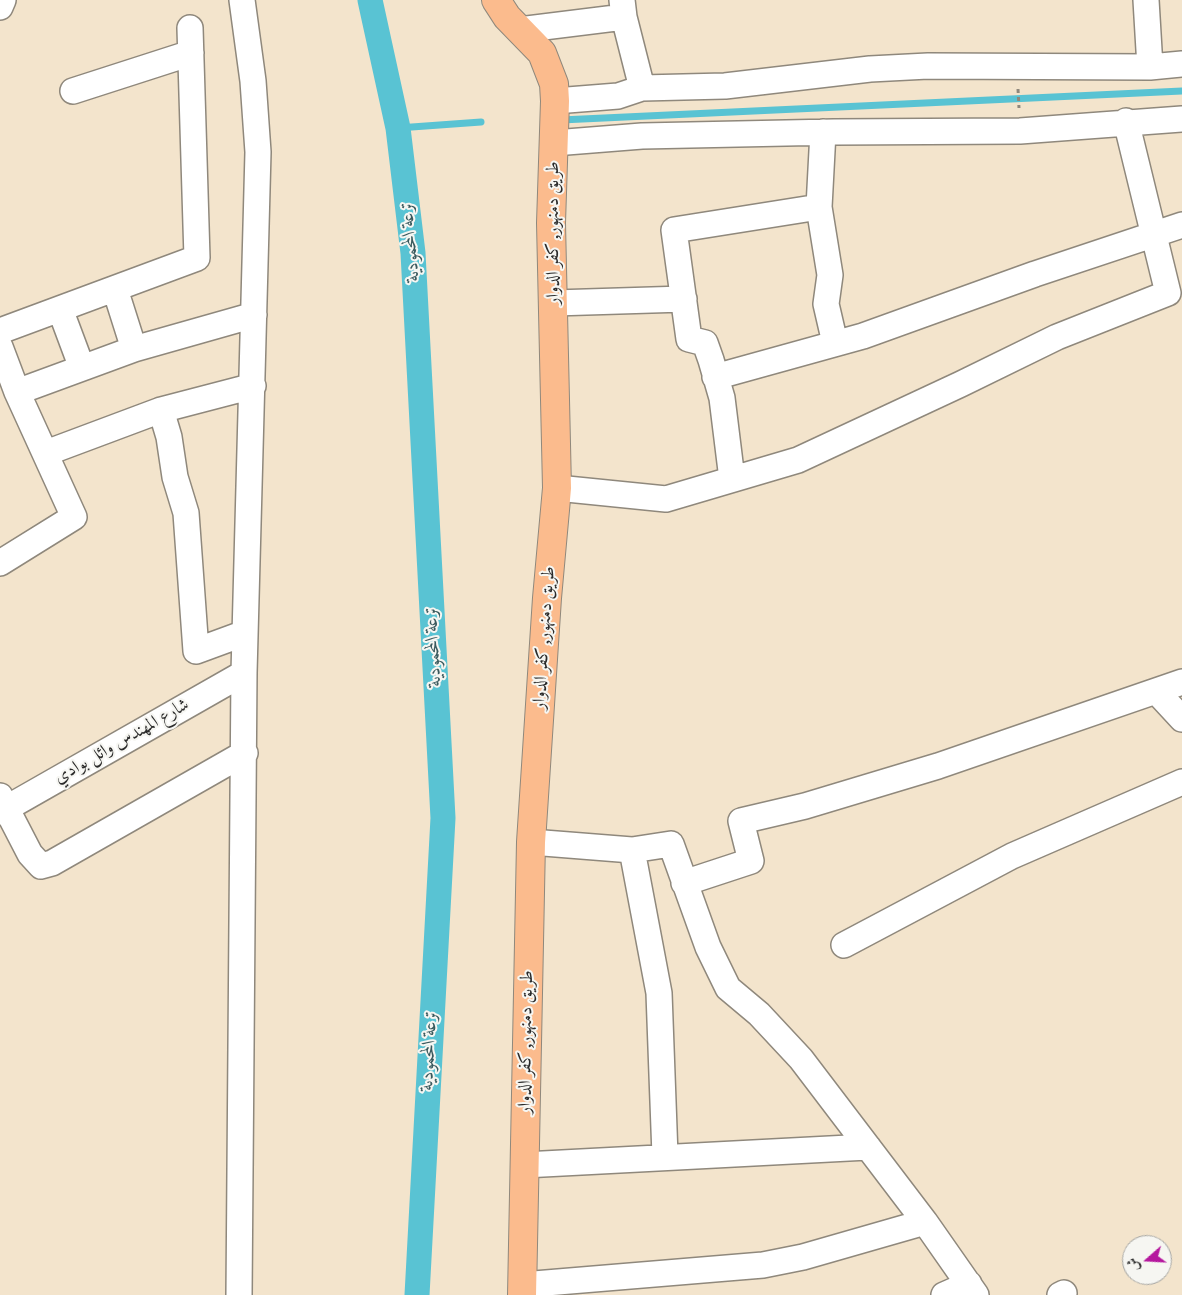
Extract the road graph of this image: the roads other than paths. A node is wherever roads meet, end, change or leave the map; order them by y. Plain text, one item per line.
1 (2, 0) edge
2 (242, 0) edge
3 (496, 0) edge
4 (1146, 0) edge
5 (0, 7) edge
6 (623, 9) edge
7 (190, 28) dead end
8 (519, 30) junction
9 (191, 53) junction
10 (1182, 64) edge
11 (1150, 67) junction
12 (642, 88) junction
13 (73, 91) dead end
14 (555, 101) junction
15 (1182, 118) edge
16 (1126, 122) junction
17 (823, 132) junction
18 (554, 143) junction
19 (819, 207) junction
20 (1182, 225) edge
21 (1153, 235) junction
22 (114, 289) junction
23 (1175, 290) edge
24 (684, 300) junction
25 (554, 303) junction
26 (60, 309) junction
27 (254, 315) junction
28 (0, 331) edge
29 (835, 343) junction
30 (0, 346) edge
31 (134, 349) junction
32 (82, 368) junction
33 (715, 377) junction
34 (253, 386) junction
35 (17, 392) junction
36 (161, 410) junction
37 (46, 453) junction
38 (732, 479) junction
39 (557, 488) junction
40 (0, 563) edge
41 (245, 633) junction
42 (244, 673) junction
43 (1182, 682) edge
44 (1157, 692) junction
45 (1182, 719) edge
46 (245, 752) junction
47 (1182, 782) edge
48 (2, 805) edge
49 (531, 842) junction
50 (632, 850) junction
51 (684, 883) junction
52 (844, 945) dead end
53 (868, 1147) junction
54 (664, 1156) junction
55 (524, 1165) junction
56 (926, 1222) junction
57 (522, 1290) edge
58 (972, 1290) edge
59 (239, 1295) edge
60 (944, 1295) edge

1 - 5 street
2 - 27 street
3 - 8 main road, طريق دمنهور, كفر الدوار
4 - 11 street
6 - 8 street
6 - 12 street
7 - 9 street
8 - 14 main road, طريق دمنهور, كفر الدوار
9 - 13 street
9 - 22 street
10 - 11 street
11 - 12 street
12 - 14 street
14 - 18 main road, طريق دمنهور, كفر الدوار
15 - 16 street
16 - 17 street
16 - 21 street
17 - 18 street
17 - 19 street
18 - 25 main road, طريق دمنهور, كفر الدوار
19 - 24 street
19 - 29 street
20 - 21 street
21 - 23 street
21 - 29 street
22 - 26 street
22 - 31 street
23 - 38 street
24 - 25 street
24 - 33 street
25 - 39 main road, طريق دمنهور, كفر الدوار
26 - 28 street
26 - 32 street
27 - 31 street
27 - 34 street
29 - 33 street
30 - 35 street
31 - 32 street
32 - 35 street
33 - 38 street
34 - 36 street
34 - 41 street
35 - 37 street
36 - 37 street
36 - 41 street
37 - 40 street
38 - 39 street
39 - 49 main road, طريق دمنهور, كفر الدوار
41 - 42 street
42 - 46 street
42 - 48 street, شارع المهندس وائل بوادي
43 - 44 street
44 - 45 street
44 - 51 street
46 - 48 street
46 - 59 street
47 - 52 street
49 - 50 street
49 - 55 main road, طريق دمنهور, كفر الدوار
50 - 51 street
50 - 54 street
51 - 53 street
53 - 54 street
53 - 56 street
54 - 55 street
55 - 57 main road, طريق دمنهور, كفر الدوار
56 - 57 street
56 - 58 street
58 - 60 street

